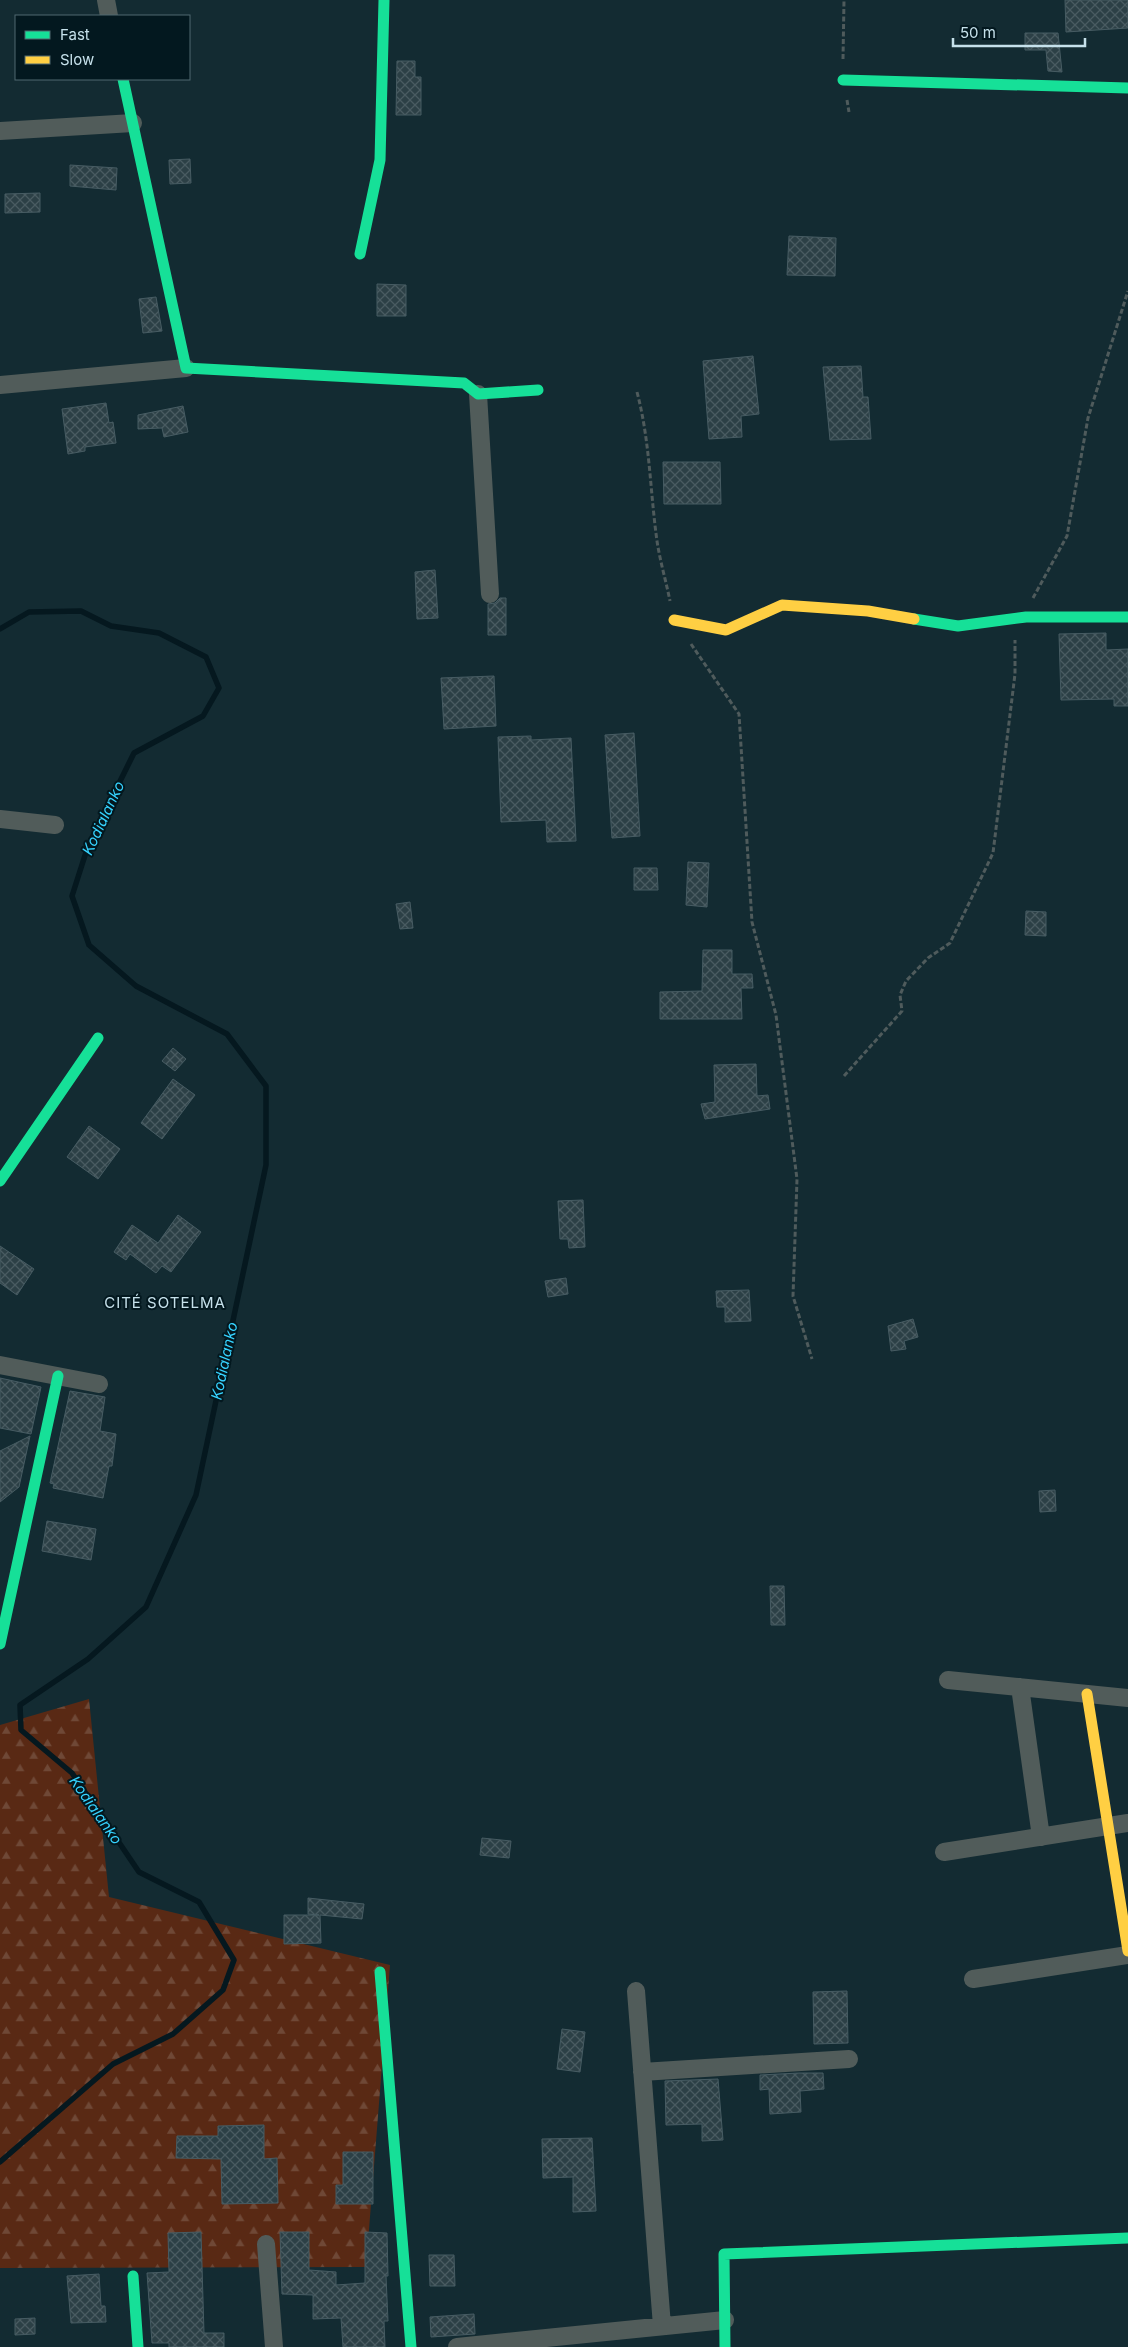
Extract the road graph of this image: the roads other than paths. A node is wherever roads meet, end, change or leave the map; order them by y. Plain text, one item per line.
1 (106, 0) edge
2 (384, 0) edge
3 (109, 15) edge
4 (123, 80) edge
5 (843, 80) road end
6 (1128, 88) edge
7 (133, 123) junction
8 (0, 131) edge
9 (360, 254) dead end
10 (186, 368) junction
11 (0, 385) edge
12 (538, 390) dead end
13 (478, 394) junction
14 (490, 594) dead end
15 (1128, 618) edge
16 (674, 620) road end
17 (0, 819) edge
18 (54, 825) dead end
19 (98, 1038) dead end
20 (0, 1181) edge
21 (0, 1365) edge
22 (58, 1376) junction
23 (99, 1384) dead end
24 (0, 1644) edge
25 (948, 1680) dead end
26 (1020, 1687) junction
27 (1087, 1694) junction
28 (1128, 1698) edge
29 (1128, 1823) edge
30 (1108, 1826) junction
31 (1041, 1837) junction
32 (944, 1852) dead end
33 (1128, 1952) edge
34 (1128, 1956) edge
35 (380, 1972) dead end
36 (973, 1979) dead end
37 (636, 1991) dead end
38 (849, 2059) dead end
39 (642, 2072) junction
40 (1128, 2238) edge
41 (266, 2244) dead end
42 (133, 2276) dead end
43 (725, 2320) junction
44 (662, 2326) junction
45 (138, 2347) edge
46 (274, 2347) edge
47 (411, 2347) edge
48 (457, 2347) edge
49 (725, 2347) edge

1 - 3 street
2 - 9 street
4 - 7 street
5 - 6 street
7 - 8 street
7 - 10 street
10 - 11 street
10 - 13 street
12 - 13 street
13 - 14 street
15 - 16 street
17 - 18 street
19 - 20 street
21 - 22 street
22 - 23 street
22 - 24 street
25 - 26 street
26 - 27 street
26 - 31 street
27 - 28 street
27 - 30 street
29 - 30 street
30 - 31 street
30 - 33 street
31 - 32 street
34 - 36 street
35 - 47 street
37 - 39 street
38 - 39 street
39 - 44 street
40 - 43 street
41 - 46 street
42 - 45 street
43 - 44 street
43 - 49 street
44 - 48 street

